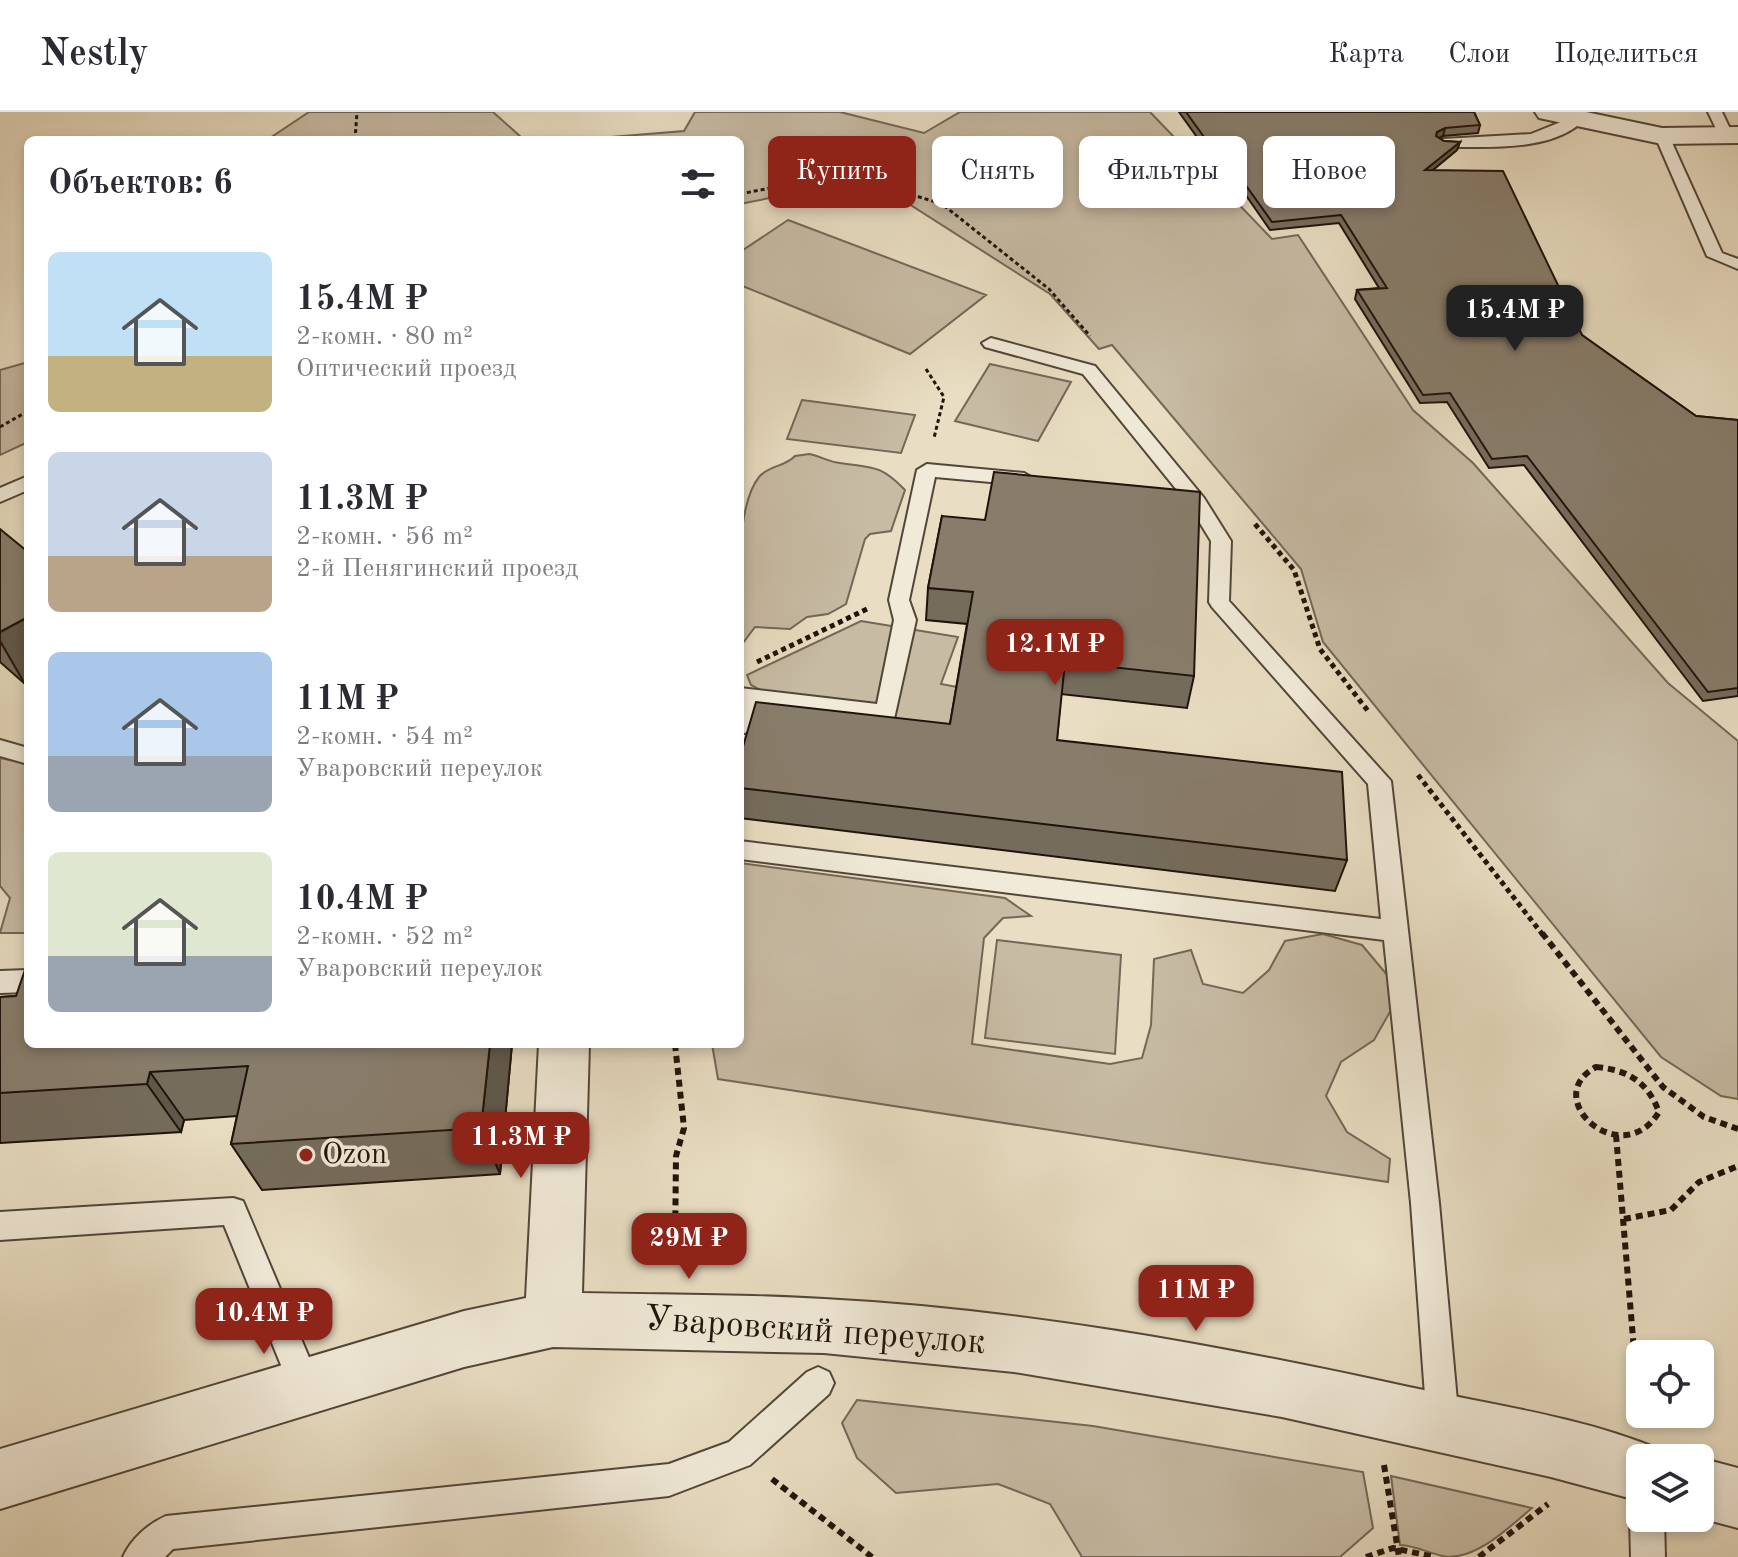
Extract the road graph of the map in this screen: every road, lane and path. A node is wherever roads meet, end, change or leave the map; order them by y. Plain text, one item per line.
1 (357, 112) edge
2 (1548, 112) edge
3 (1578, 119) junction
4 (1729, 130) edge
5 (355, 136) edge
6 (1662, 136) junction
7 (1443, 143) edge
8 (1738, 264) edge
9 (991, 343) dead end
10 (926, 369) dead end
11 (24, 413) edge
12 (0, 427) edge
13 (927, 470) junction
14 (1051, 481) edge
15 (1159, 491) edge
16 (1190, 494) junction
17 (899, 600) junction
18 (1320, 649) dead end
19 (745, 668) dead end
20 (744, 697) edge
21 (1378, 724) dead end
22 (0, 748) edge
23 (24, 755) edge
24 (1417, 774) dead end
25 (744, 850) edge
26 (1396, 931) junction
27 (24, 981) edge
28 (0, 982) edge
29 (564, 1048) edge
30 (675, 1048) edge
31 (1738, 1129) edge
32 (1616, 1135) junction
33 (1738, 1166) edge
34 (1624, 1219) junction
35 (0, 1226) edge
36 (675, 1247) dead end
37 (553, 1320) junction
38 (1633, 1340) edge
39 (818, 1383) dead end
40 (305, 1386) junction
41 (1443, 1423) junction
42 (1384, 1464) dead end
43 (1626, 1467) edge
44 (760, 1469) dead end
45 (0, 1479) edge
46 (1714, 1492) edge
47 (1738, 1498) edge
48 (1549, 1503) dead end
49 (1647, 1532) edge
50 (1398, 1553) edge
51 (140, 1557) edge
52 (872, 1557) edge
53 (1366, 1557) edge
54 (1434, 1557) edge
55 (1479, 1557) edge
56 (1648, 1557) edge

1 - 5 path
2 - 3 street
3 - 6 street
3 - 7 lane
4 - 6 street
6 - 8 lane
9 - 16 lane
10 - 13 path
11 - 12 path
13 - 14 lane
13 - 17 lane
15 - 16 lane
16 - 26 lane
17 - 19 path
17 - 20 lane
18 - 21 path
22 - 23 lane
24 - 31 path
25 - 26 lane
26 - 41 lane
27 - 28 lane
29 - 37 street
30 - 36 path
32 - 32 path
32 - 34 path
33 - 34 path
34 - 38 path
35 - 40 lane
37 - 40 street, Уваровский переулок
37 - 41 street, Уваровский переулок
39 - 51 lane
40 - 45 street, Уваровский переулок
41 - 43 street, Уваровский переулок
42 - 50 path
44 - 52 path
46 - 47 street
48 - 55 path
49 - 56 lane
50 - 53 path
50 - 54 path

